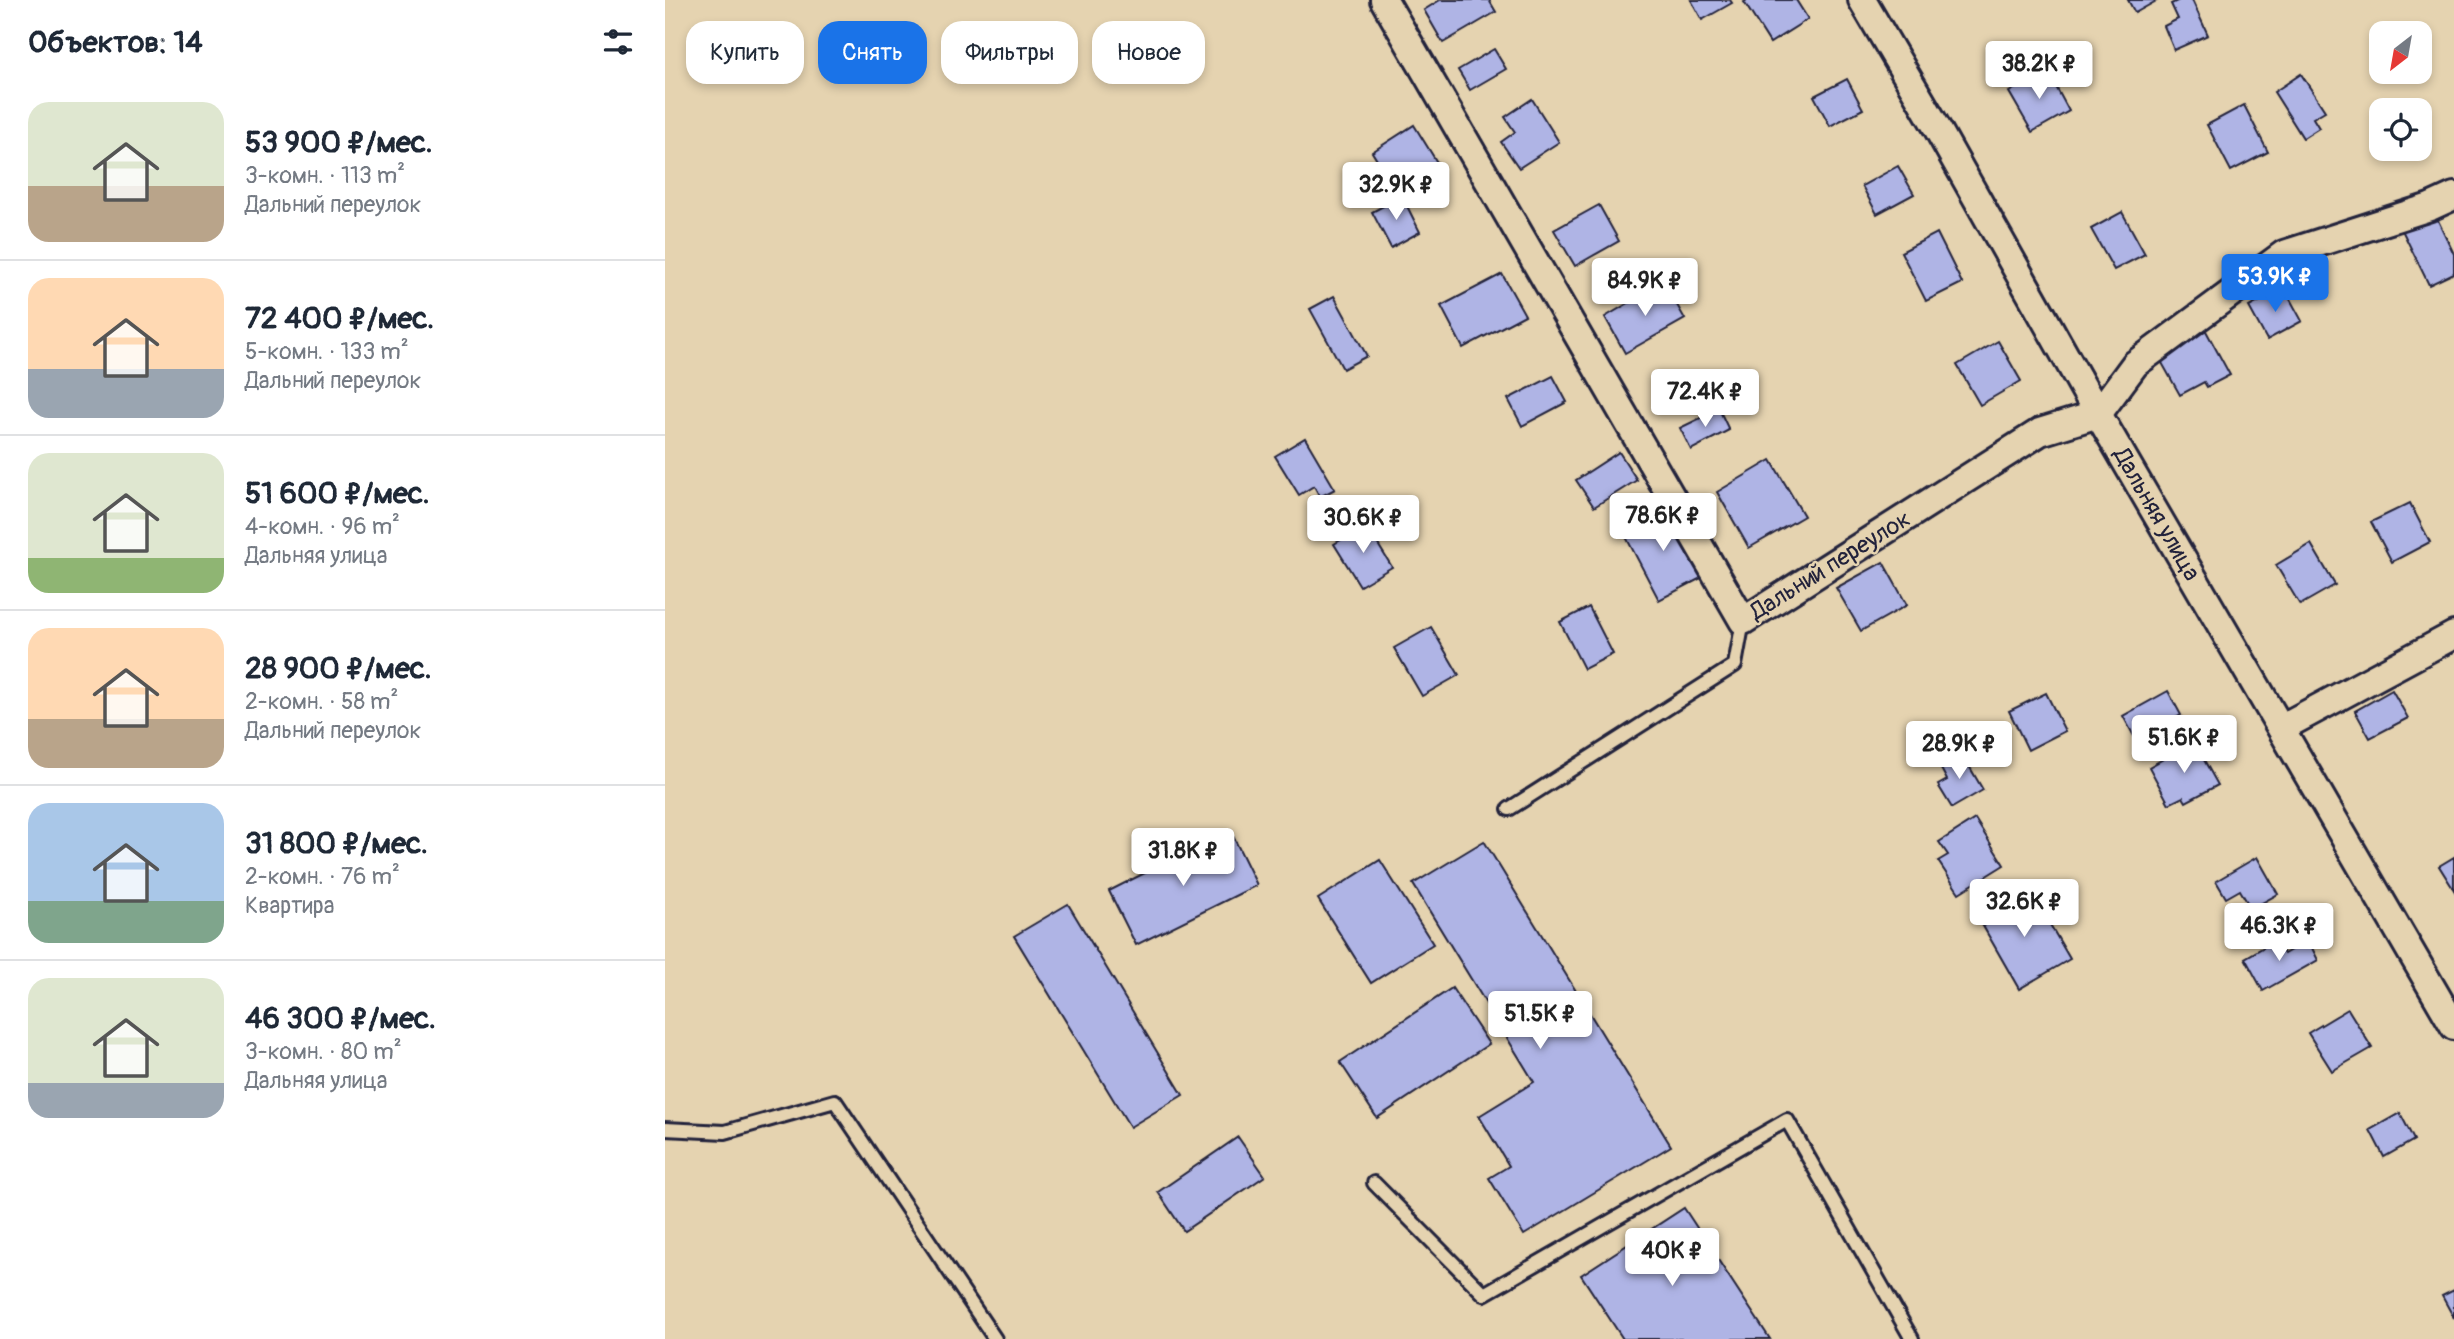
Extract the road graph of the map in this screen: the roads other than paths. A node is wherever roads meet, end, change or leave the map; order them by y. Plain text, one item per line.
1 (1384, 0) edge
2 (1863, 0) edge
3 (2454, 196) edge
4 (2098, 414) junction
5 (1744, 621) junction
6 (2454, 635) edge
7 (2281, 728) junction
8 (1509, 809) dead end
9 (2454, 1026) edge
10 (665, 1129) edge
11 (1374, 1183) dead end
12 (995, 1339) edge
13 (1912, 1339) edge

1 - 5 street, Дальний переулок
2 - 4 street, Дальняя улица
3 - 4 street
4 - 5 street, Дальний переулок
4 - 7 street, Дальняя улица
5 - 8 lane
6 - 7 street
7 - 9 street, Дальняя улица
10 - 12 lane
11 - 13 lane

